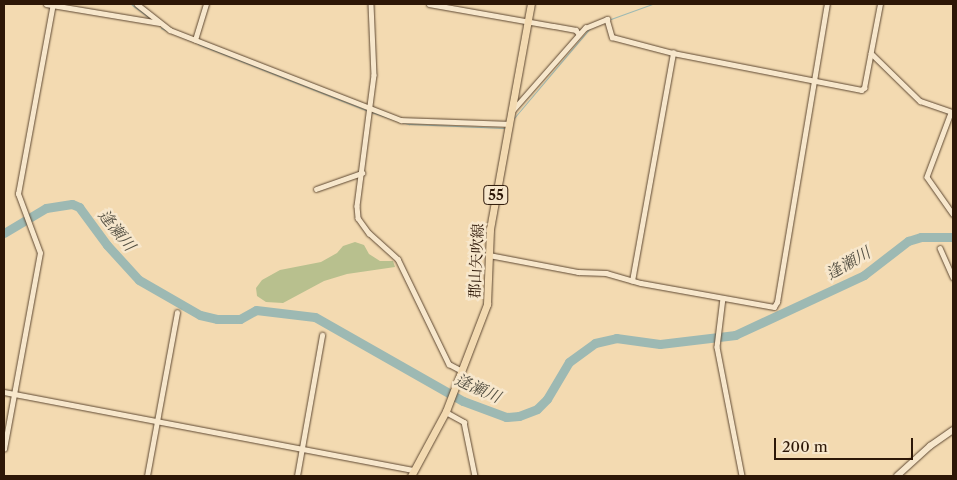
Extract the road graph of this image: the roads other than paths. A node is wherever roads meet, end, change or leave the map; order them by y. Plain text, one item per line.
1 (46, 4) edge
2 (53, 4) edge
3 (137, 4) edge
4 (206, 4) edge
5 (371, 4) edge
6 (429, 4) edge
7 (531, 4) edge
8 (826, 4) edge
9 (880, 4) edge
10 (527, 21) junction
11 (159, 23) junction
12 (579, 34) junction
13 (195, 40) junction
14 (672, 53) junction
15 (871, 54) junction
16 (815, 82) junction
17 (371, 109) junction
18 (512, 112) junction
19 (952, 112) edge
20 (509, 124) junction
21 (362, 173) junction
22 (316, 189) dead end
23 (953, 214) edge
24 (940, 248) dead end
25 (489, 255) junction
26 (953, 277) edge
27 (632, 281) junction
28 (723, 298) junction
29 (177, 313) dead end
30 (322, 335) dead end
31 (462, 371) junction
32 (4, 392) edge
33 (14, 394) junction
34 (446, 411) junction
35 (157, 422) junction
36 (953, 430) edge
37 (4, 449) edge
38 (301, 449) junction
39 (412, 473) edge
40 (147, 476) edge
41 (297, 476) edge
42 (475, 476) edge
43 (742, 476) edge
44 (897, 476) edge

1 - 2 street
2 - 11 street
2 - 33 street
3 - 11 street
4 - 13 street
5 - 17 street
6 - 10 street
7 - 10 main road, 郡山矢吹線 / 55
8 - 16 street
9 - 15 street
10 - 12 street
10 - 18 main road, 郡山矢吹線 / 55
11 - 13 street
12 - 14 street
12 - 18 street
13 - 17 street
14 - 16 street
14 - 27 street
15 - 16 street
15 - 19 street
16 - 28 street
17 - 20 street
17 - 21 street
18 - 20 main road, 郡山矢吹線 / 55
19 - 23 street
20 - 25 main road, 郡山矢吹線 / 55
21 - 22 street
21 - 31 street
24 - 26 street
25 - 27 street
25 - 31 main road, 郡山矢吹線 / 55
27 - 28 street
28 - 43 street
29 - 35 street
30 - 38 street
31 - 34 main road, 郡山矢吹線 / 55
32 - 33 street
33 - 35 street
33 - 37 street
34 - 39 main road, 郡山矢吹線 / 55
34 - 42 street
35 - 38 street
35 - 40 street
36 - 44 main road
38 - 39 street
38 - 41 street

